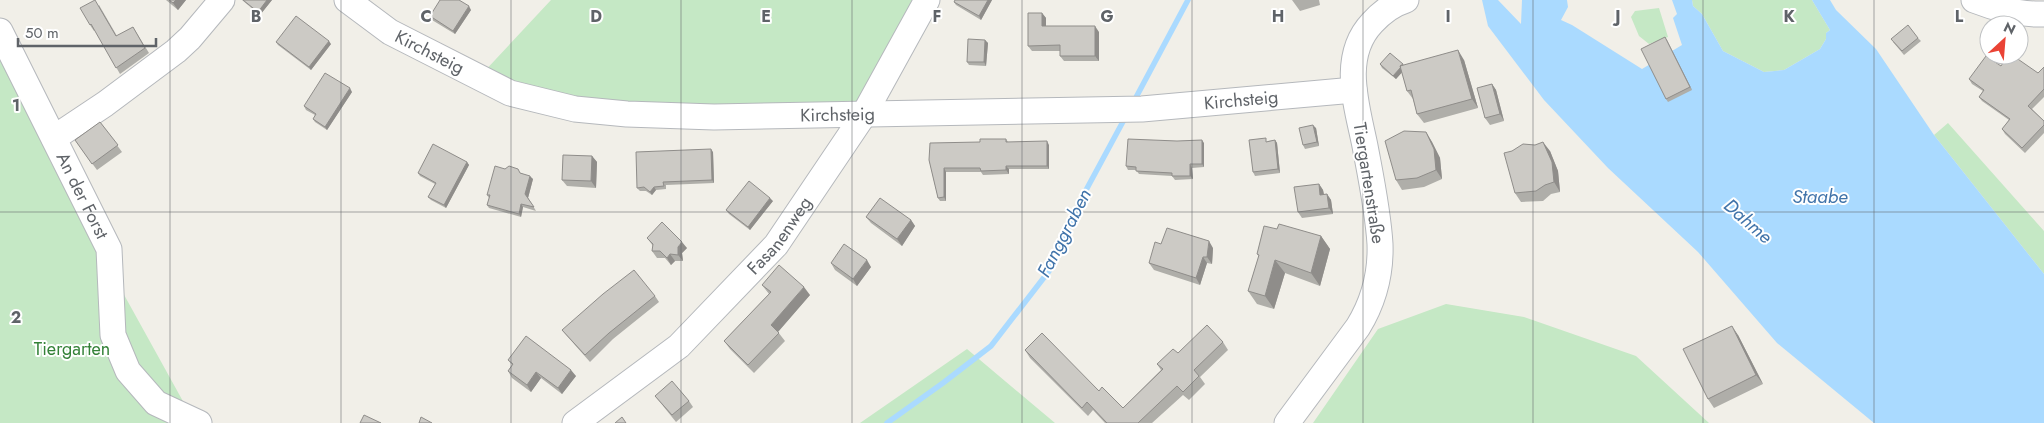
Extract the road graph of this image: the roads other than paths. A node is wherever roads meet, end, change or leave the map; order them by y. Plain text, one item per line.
1 (222, 0) edge
2 (347, 0) edge
3 (927, 0) edge
4 (1406, 0) edge
5 (1974, 0) edge
6 (2044, 14) edge
7 (0, 31) edge
8 (1354, 90) junction
9 (863, 116) junction
10 (54, 138) junction
11 (199, 423) edge
12 (575, 423) edge
13 (1287, 423) edge

1 - 10 street, An der Forst
2 - 9 street, Kirchsteig
3 - 9 street, Fasanenweg
4 - 8 street, Tiergartenstraße
5 - 6 street
7 - 10 street, An der Forst
8 - 9 street, Kirchsteig
8 - 13 street, Tiergartenstraße
9 - 12 street, Fasanenweg
10 - 11 street, An der Forst

